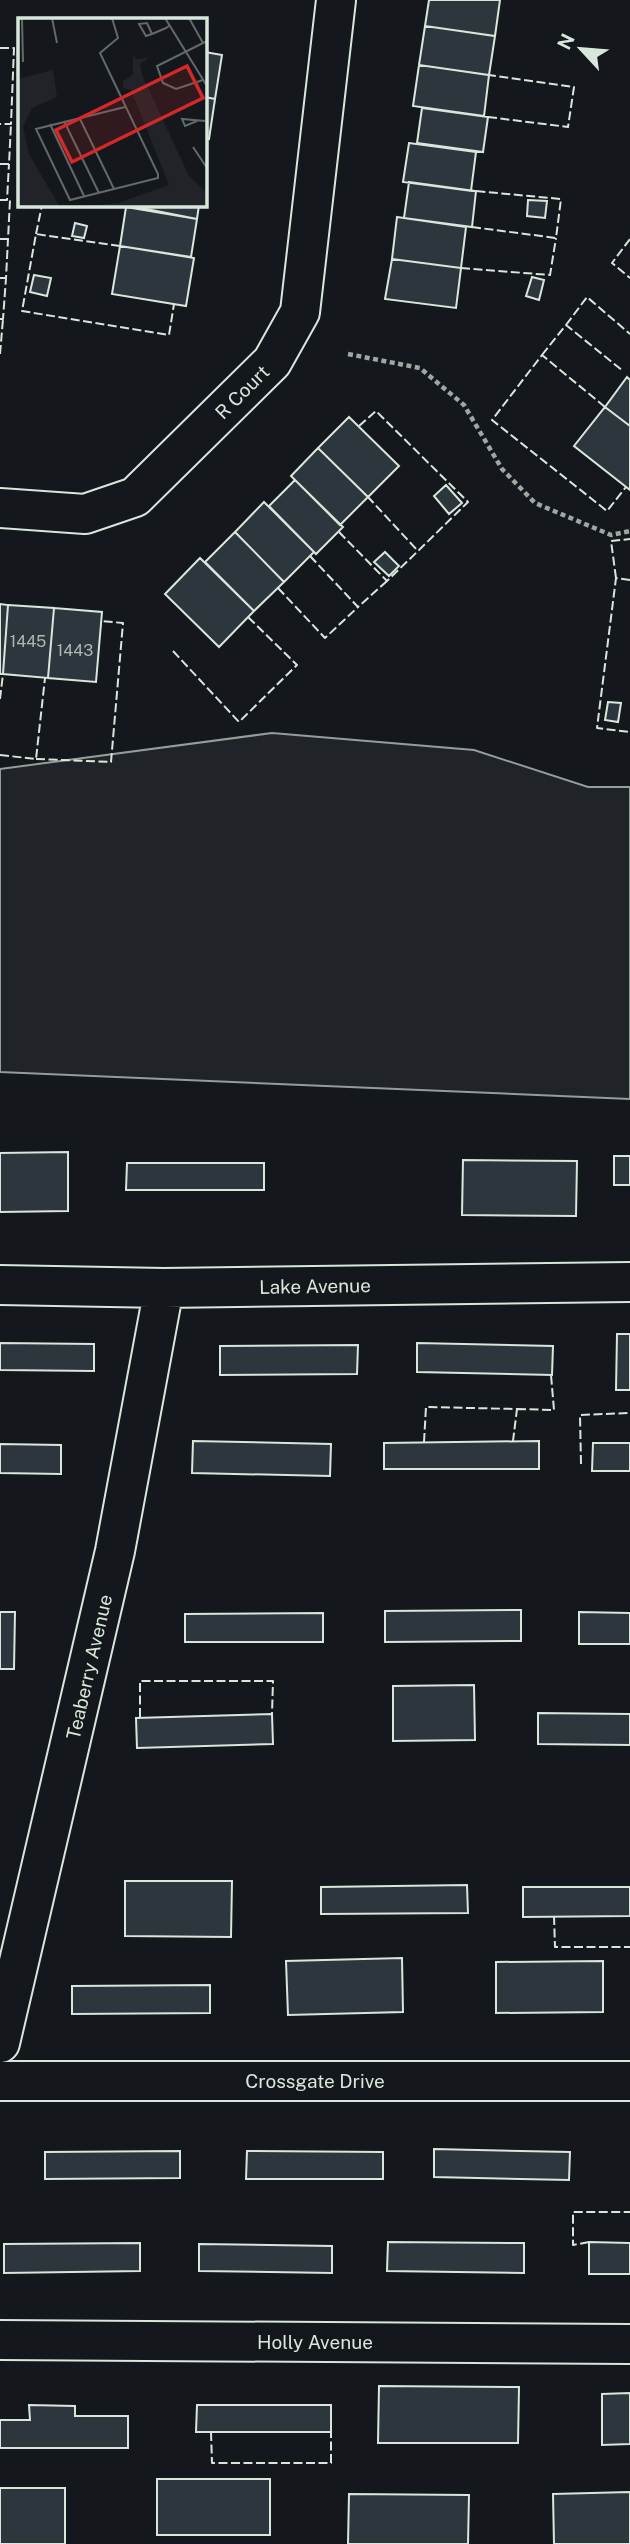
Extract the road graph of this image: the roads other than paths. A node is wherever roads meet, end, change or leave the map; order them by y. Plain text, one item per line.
1 (335, 0) edge
2 (0, 508) edge
3 (630, 1282) edge
4 (0, 1285) edge
5 (164, 1288) junction
6 (0, 2043) edge
7 (0, 2081) edge
8 (630, 2081) edge
9 (0, 2340) edge
10 (630, 2344) edge

1 - 2 street, R Court
3 - 5 street, Lake Avenue
4 - 5 street, Lake Avenue
5 - 6 street, Teaberry Avenue
7 - 8 street, Crossgate Drive
9 - 10 street, Holly Avenue

